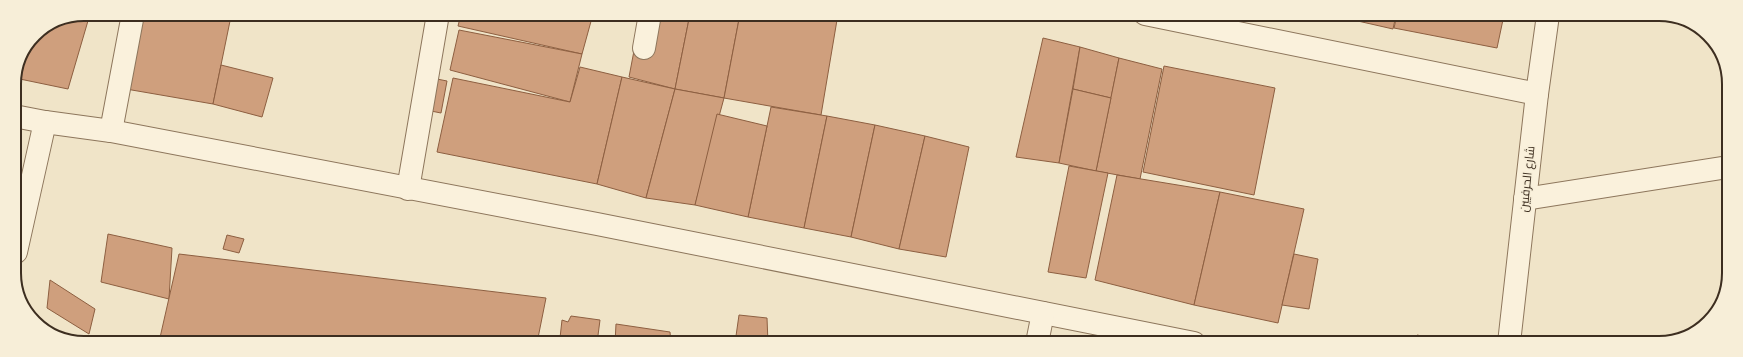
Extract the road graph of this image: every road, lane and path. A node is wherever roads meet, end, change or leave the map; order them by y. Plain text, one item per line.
1 (132, 21) edge
2 (437, 21) edge
3 (649, 21) edge
4 (1179, 21) edge
5 (1547, 21) edge
6 (644, 48) dead end
7 (1537, 94) junction
8 (21, 117) edge
9 (45, 122) junction
10 (111, 131) junction
11 (1722, 168) edge
12 (408, 189) junction
13 (1525, 199) junction
14 (21, 230) edge
15 (1043, 313) junction
16 (1038, 336) edge
17 (1159, 336) edge
18 (1510, 336) edge

1 - 10 street
2 - 12 street
3 - 6 street
4 - 7 street
5 - 7 street, شارع الحرفيين
7 - 13 street, شارع الحرفيين
8 - 9 street
9 - 10 street
9 - 14 street
10 - 12 street
11 - 13 street
12 - 15 street
13 - 18 street, شارع الحرفيين
15 - 16 street
15 - 17 street

